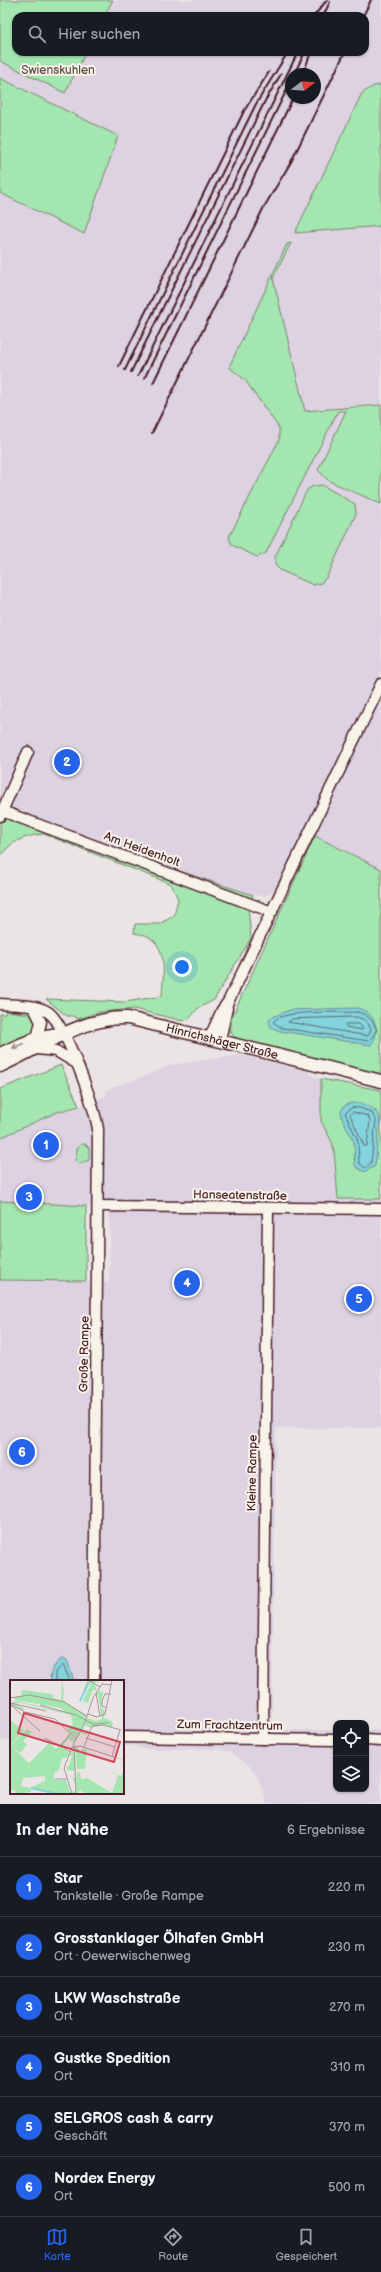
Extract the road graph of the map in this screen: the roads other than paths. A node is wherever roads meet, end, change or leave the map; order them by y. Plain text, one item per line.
1 (381, 684) edge
2 (30, 753) dead end
3 (1, 814) edge
4 (272, 912) junction
5 (0, 1004) edge
6 (34, 1008) junction
7 (63, 1034) junction
8 (215, 1038) junction
9 (37, 1043) junction
10 (0, 1054) edge
11 (76, 1063) junction
12 (0, 1066) edge
13 (381, 1082) edge
14 (98, 1206) junction
15 (268, 1208) junction
16 (381, 1209) edge
17 (94, 1680) edge
18 (124, 1738) edge
19 (263, 1739) junction
20 (333, 1740) edge
21 (369, 1740) edge
22 (381, 1741) edge

1 - 4 street
2 - 3 street
3 - 4 street, Am Heidenholt
4 - 8 street
5 - 6 street, Große Rampe
6 - 7 street, Große Rampe
6 - 9 street
7 - 8 main road, Hinrichshäger Straße
7 - 9 main road, Hinrichshäger Straße
7 - 11 street, Große Rampe
8 - 13 main road, Hinrichshäger Straße
9 -> 10 main road, Hinrichshäger Straße
9 - 11 street
9 - 12 main road, Hinrichshäger Straße
11 - 14 street, Große Rampe
14 - 15 street, Hanseatenstraße
14 - 17 street, Große Rampe
15 - 16 street, Hanseatenstraße
15 - 19 street, Kleine Rampe
18 - 19 street, Zum Frachtzentrum
19 - 20 street, Zum Frachtzentrum
21 - 22 street

